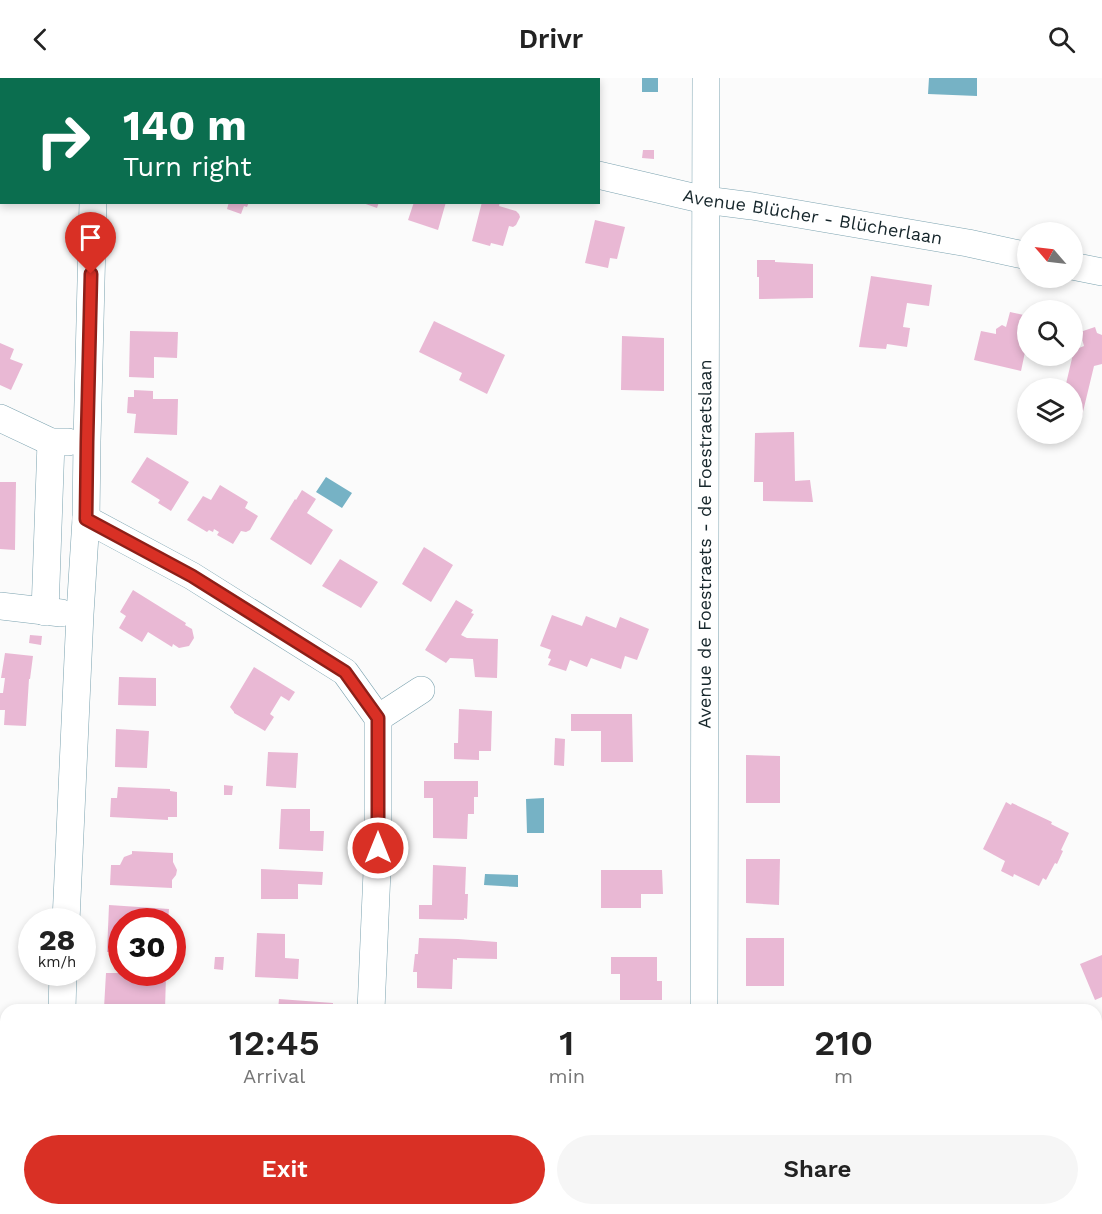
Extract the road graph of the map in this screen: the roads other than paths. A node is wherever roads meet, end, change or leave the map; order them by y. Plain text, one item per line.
1 (706, 78) edge
2 (600, 175) edge
3 (705, 201) junction
4 (93, 204) edge
5 (1017, 254) edge
6 (1083, 268) edge
7 (1102, 272) edge
8 (0, 418) edge
9 (87, 441) junction
10 (51, 442) junction
11 (86, 519) junction
12 (0, 606) edge
13 (45, 612) junction
14 (80, 615) junction
15 (421, 690) dead end
16 (378, 718) junction
17 (67, 908) edge
18 (63, 986) edge
19 (62, 1004) edge
20 (371, 1004) edge
21 (704, 1004) edge

1 - 3 street, Avenue de Foestraets - de Foestraetslaan
2 - 3 street, Avenue Blücher - Blücherlaan
3 - 5 street, Avenue Blücher - Blücherlaan
3 - 21 street, Avenue de Foestraets - de Foestraetslaan
4 - 9 street
6 - 7 street
8 - 10 street
9 - 10 street
9 - 11 street
10 - 13 street
11 - 14 street
11 - 16 street
12 - 13 street
13 - 14 street
14 - 17 street
15 - 16 street
16 - 20 street
18 - 19 street

